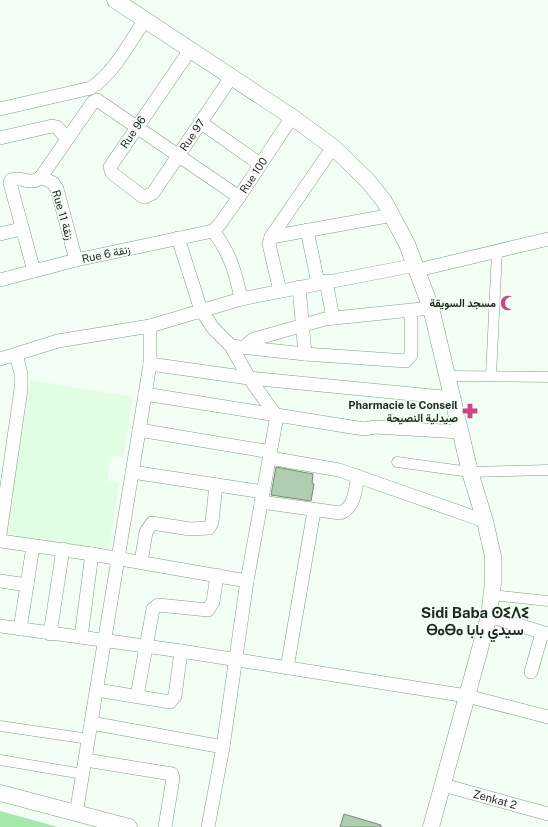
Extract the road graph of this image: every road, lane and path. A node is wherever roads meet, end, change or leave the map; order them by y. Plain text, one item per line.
1 (115, 0) edge
2 (145, 20) junction
3 (190, 50) junction
4 (232, 76) junction
5 (0, 109) edge
6 (292, 116) junction
7 (200, 122) junction
8 (136, 127) junction
9 (0, 138) edge
10 (67, 139) junction
11 (333, 147) junction
12 (177, 155) junction
13 (260, 164) junction
14 (41, 177) junction
15 (153, 193) joint
16 (239, 197) junction
17 (393, 215) junction
18 (21, 229) junction
19 (307, 230) junction
20 (213, 231) junction
21 (0, 234) edge
22 (271, 237) junction
23 (178, 238) junction
24 (548, 239) edge
25 (497, 251) junction
26 (76, 260) junction
27 (417, 268) junction
28 (34, 271) junction
29 (0, 280) edge
30 (322, 282) junction
31 (299, 287) junction
32 (280, 291) junction
33 (241, 299) junction
34 (431, 308) junction
35 (201, 310) junction
36 (411, 311) junction
37 (333, 318) junction
38 (303, 325) junction
39 (150, 326) junction
40 (238, 347) junction
41 (305, 354) junction
42 (16, 355) junction
43 (0, 359) edge
44 (150, 364) junction
45 (447, 376) junction
46 (491, 376) junction
47 (548, 377) edge
48 (249, 378) junction
49 (145, 394) junction
50 (453, 398) junction
51 (275, 414) junction
52 (139, 430) junction
53 (460, 432) junction
54 (270, 455) junction
55 (397, 462) dead end
56 (548, 470) edge
57 (132, 472) junction
58 (470, 472) junction
59 (358, 476) junction
60 (216, 485) junction
61 (262, 497) junction
62 (314, 511) junction
63 (485, 521) junction
64 (0, 534) edge
65 (0, 541) edge
66 (33, 546) junction
67 (63, 549) junction
68 (92, 554) junction
69 (118, 558) junction
70 (141, 562) junction
71 (217, 575) junction
72 (0, 581) edge
73 (247, 581) junction
74 (27, 585) junction
75 (491, 595) junction
76 (548, 601) edge
77 (489, 616) junction
78 (0, 626) edge
79 (20, 630) junction
80 (545, 633) edge
81 (50, 634) junction
82 (81, 637) junction
83 (104, 640) junction
84 (145, 646) junction
85 (181, 651) junction
86 (236, 660) junction
87 (287, 668) junction
88 (531, 672) dead end
89 (97, 690) junction
90 (137, 696) junction
91 (466, 696) junction
92 (548, 717) edge
93 (91, 723) junction
94 (0, 726) edge
95 (88, 739) junction
96 (223, 747) junction
97 (0, 760) edge
98 (86, 760) junction
99 (83, 774) junction
100 (443, 785) junction
101 (0, 793) edge
102 (76, 814) junction
103 (548, 814) edge
104 (129, 827) edge
105 (165, 827) edge
106 (208, 827) edge
107 (432, 827) edge

1 - 2 street
2 - 3 street
2 - 5 street
3 - 4 street
3 - 8 street, Rue 96
4 - 6 street
4 - 7 street, Rue 97
6 - 11 street
6 - 13 street, Rue 100
7 - 12 street, Rue 97
7 - 13 street
8 - 10 street
8 - 12 street
8 - 15 street, Rue 96
9 - 10 street
10 - 14 street
11 - 17 street
11 - 22 street
12 - 15 street, Rue 97
12 - 16 street
13 - 16 street, Rue 100
14 - 18 street
14 - 26 street, Rue 11 زنقة
16 - 20 street, Rue 100
17 - 19 street
17 - 27 street
18 - 21 street
18 - 28 street
19 - 22 street
19 - 30 street
20 - 23 street, Rue 6 زنقة
20 - 33 street
22 - 32 street
23 - 26 street, Rue 6 زنقة
23 - 35 street
24 - 25 street
25 - 27 street
25 - 46 street
26 - 28 street, Rue 6 زنقة
27 - 30 street
27 - 34 street
28 - 29 street, Rue 6 زنقة
30 - 31 street
30 - 37 street
31 - 32 street
31 - 38 street
32 - 33 street
33 - 35 street
34 - 36 street
34 - 45 street
35 - 39 street
35 - 40 street
36 - 37 street
36 - 41 street
37 - 38 street
38 - 40 street
38 - 41 street
39 - 42 street
39 - 44 street
40 - 41 street
40 - 48 street
42 - 43 street
42 - 64 street
44 - 48 street
44 - 49 street
45 - 46 street
45 - 50 street
46 - 47 street
48 - 50 street
48 - 51 street
49 - 51 street
49 - 52 street
50 - 53 street
51 - 53 street
51 - 54 street
52 - 54 street
52 - 57 street
53 - 58 street
54 - 59 street
54 - 61 street
55 - 58 street
56 - 58 street
57 - 60 street
57 - 69 street
58 - 63 street
59 - 62 street
59 - 63 street
60 - 61 street
60 - 70 street
61 - 62 street
61 - 73 street
62 - 87 street
63 - 75 street
65 - 66 street
66 - 67 street
66 - 74 street
67 - 68 street
67 - 81 street
68 - 69 street
68 - 82 street
69 - 70 street
69 - 83 street
70 - 71 street
71 - 73 street
71 - 84 street
72 - 74 street
73 - 86 street
74 - 79 street
75 - 76 street
75 - 77 street
77 - 80 street
77 - 91 street
78 - 79 street
79 - 81 street
80 - 88 street
81 - 82 street
82 - 83 street
83 - 84 street
83 - 89 street
84 - 85 street
84 - 90 street
85 - 86 street
85 - 90 street
86 - 87 street
86 - 96 street
87 - 91 street
89 - 90 street
89 - 93 street
91 - 92 street
91 - 100 street
93 - 95 street
93 - 96 street
94 - 95 street
95 - 98 street
96 - 106 street
97 - 99 street
98 - 99 street
98 - 105 street
99 - 102 street
100 - 103 street, Zenkat 2
100 - 107 street
101 - 102 street
102 - 104 street

